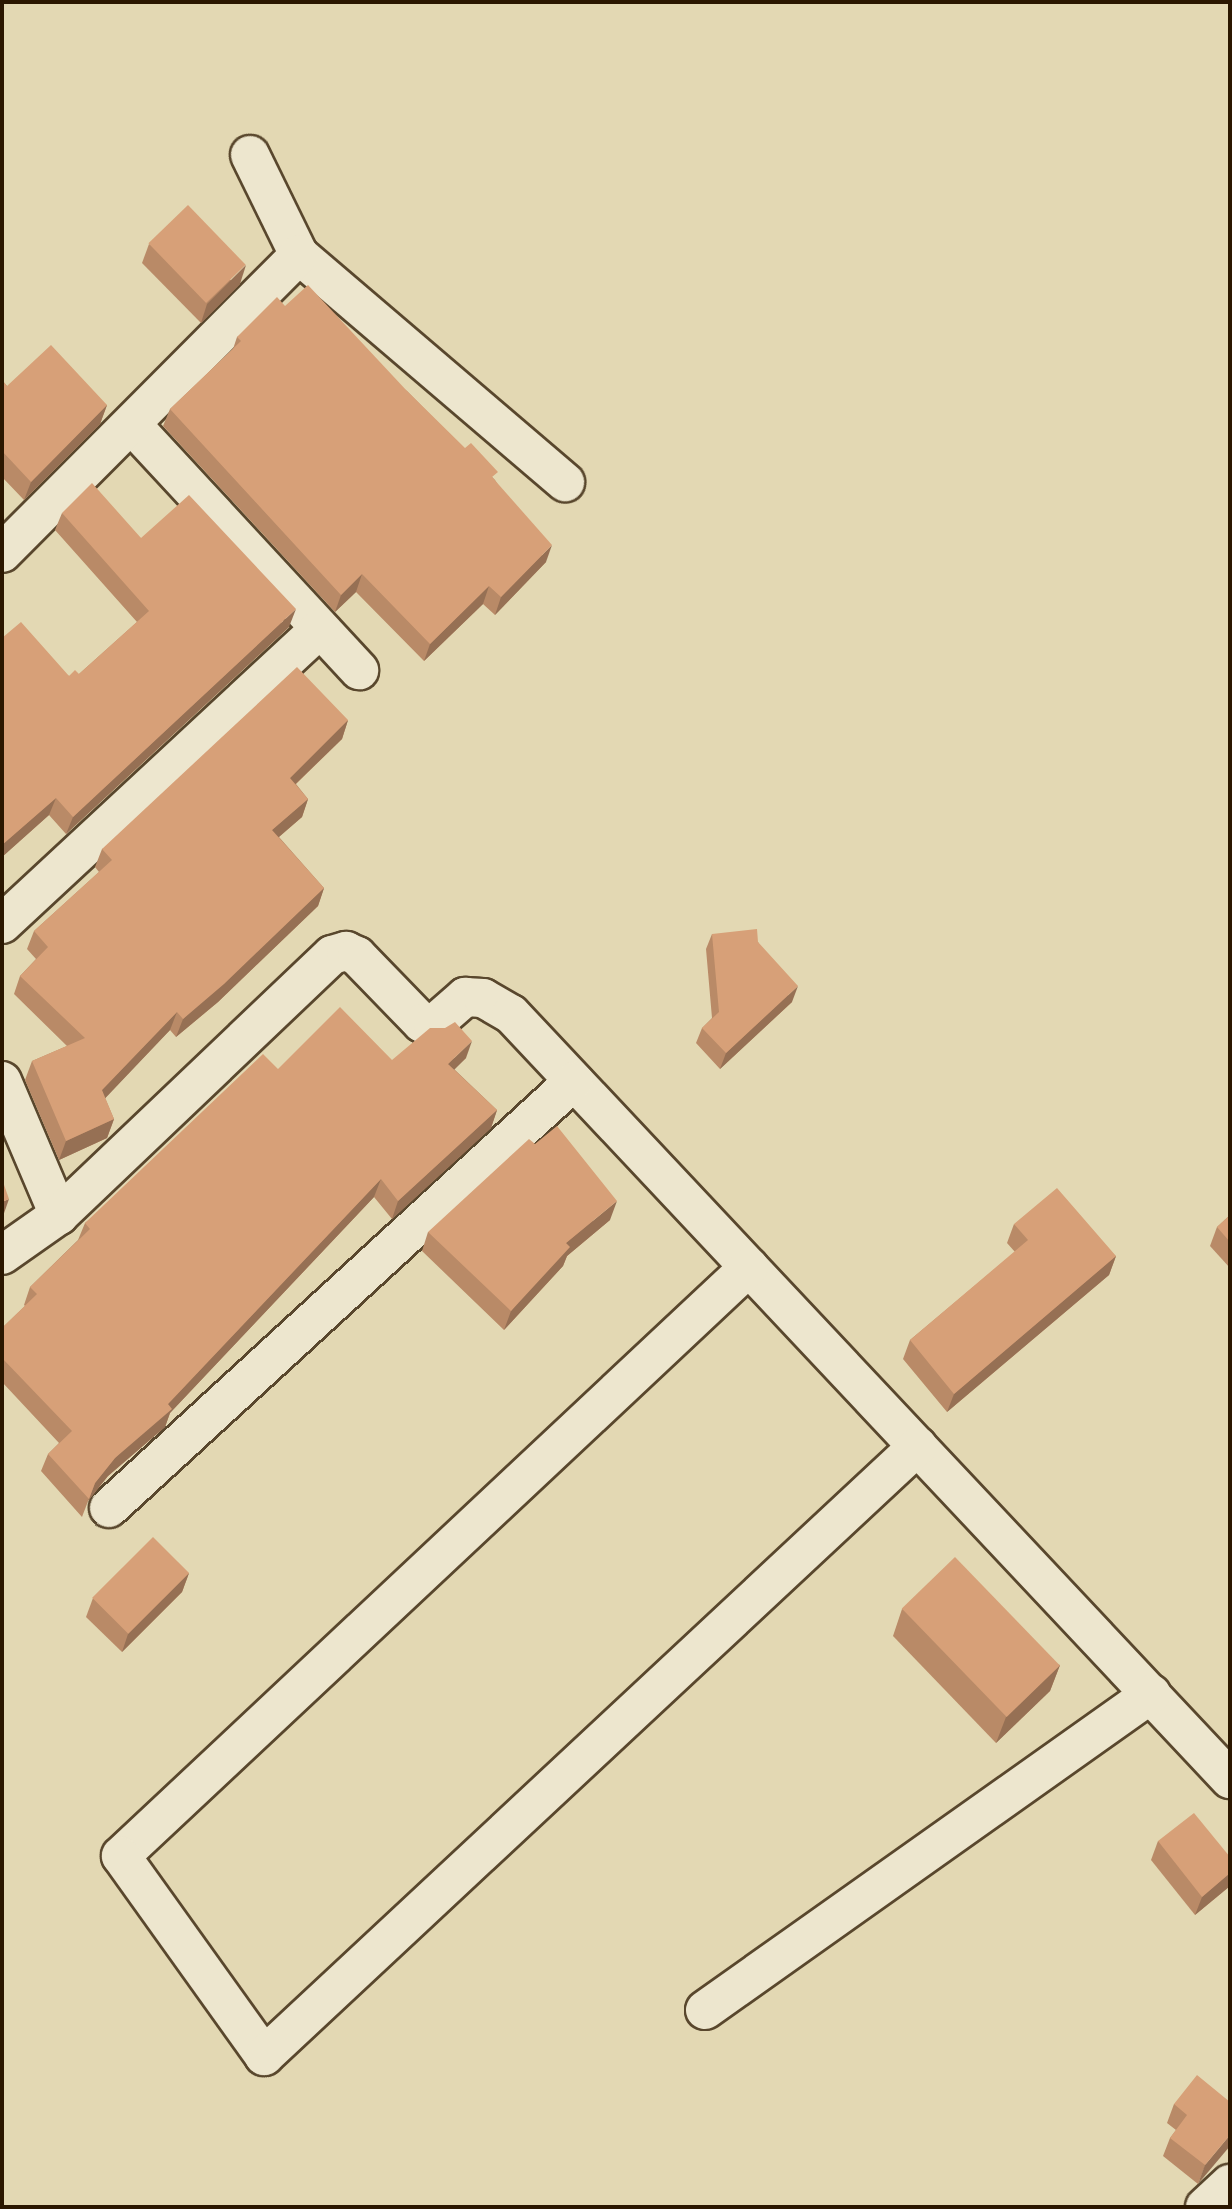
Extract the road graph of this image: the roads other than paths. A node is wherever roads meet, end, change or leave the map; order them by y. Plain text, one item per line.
1 (250, 155) dead end
2 (299, 255) junction
3 (133, 426) junction
4 (565, 482) dead end
5 (2, 553) edge
6 (320, 628) junction
7 (359, 670) dead end
8 (2, 924) edge
9 (574, 1081) junction
10 (2, 1082) edge
11 (60, 1215) junction
12 (2, 1255) edge
13 (749, 1267) junction
14 (918, 1446) junction
15 (109, 1508) dead end
16 (1151, 1694) junction
17 (1230, 1779) edge
18 (705, 2010) dead end
19 (1230, 2184) edge
20 (1205, 2207) edge

1 - 2 street
2 - 3 street
2 - 4 street
3 - 5 street
3 - 6 street
6 - 7 street
6 - 8 street
9 - 11 street
9 - 13 street
9 - 15 street
10 - 11 street
11 - 12 street
13 - 14 street
13 - 14 street
14 - 16 street
16 - 17 street
16 - 18 street
19 - 20 street

